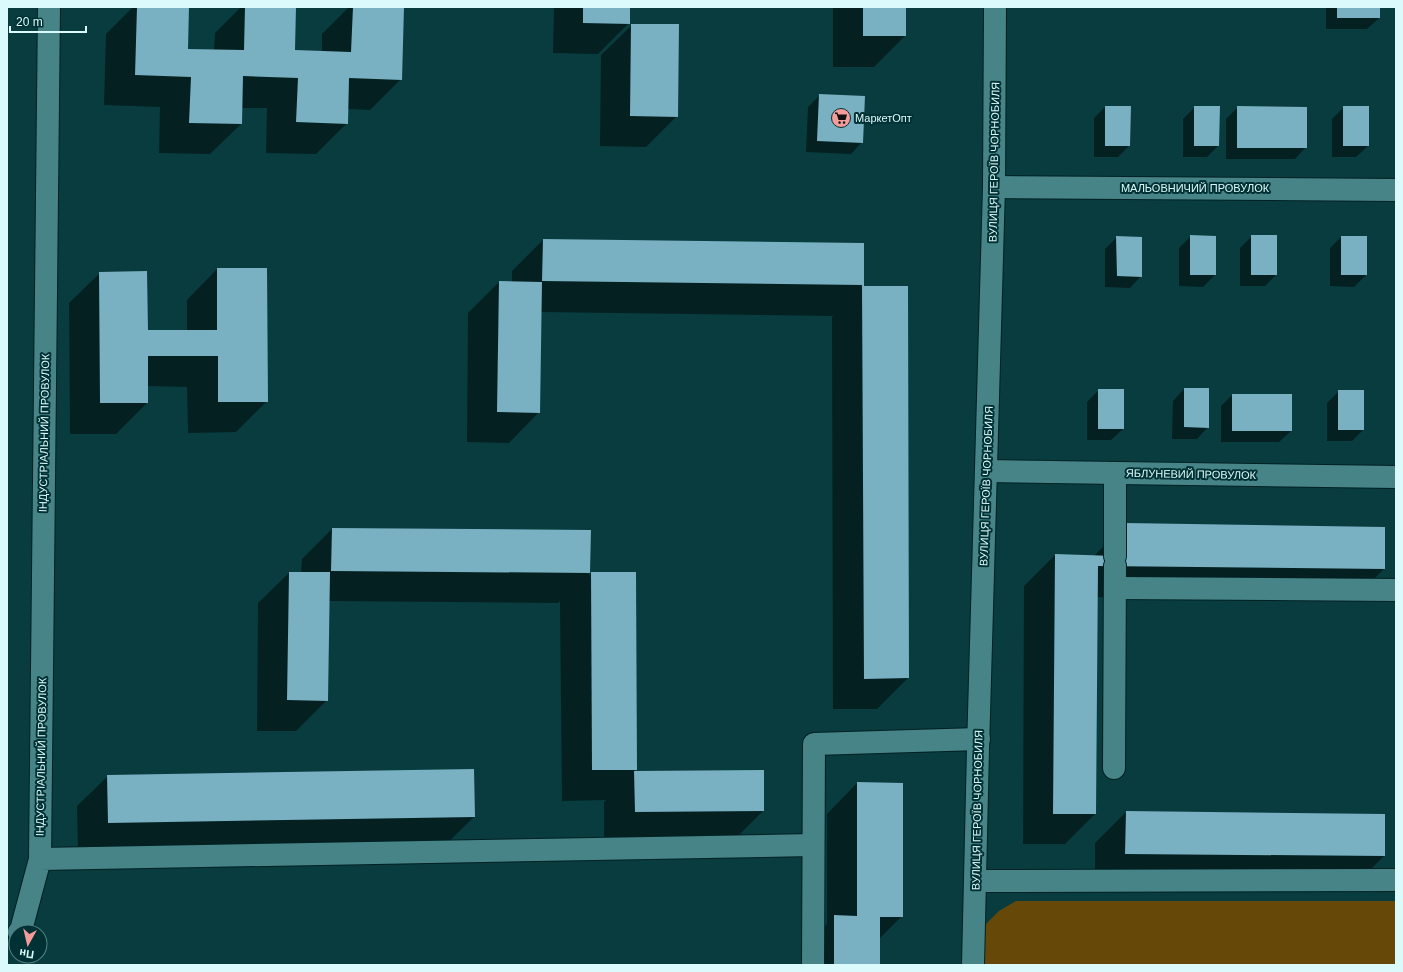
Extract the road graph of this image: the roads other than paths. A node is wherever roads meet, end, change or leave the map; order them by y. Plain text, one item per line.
1 (49, 7) edge
2 (995, 7) edge
3 (994, 187) junction
4 (1396, 190) edge
5 (987, 471) junction
6 (1115, 473) junction
7 (1396, 477) edge
8 (1115, 588) junction
9 (1396, 590) edge
10 (978, 739) junction
11 (1114, 768) dead end
12 (814, 845) junction
13 (40, 858) junction
14 (1396, 880) edge
15 (975, 881) junction
16 (23, 924) edge
17 (813, 965) edge
18 (973, 965) edge

1 - 13 street, ІНДУСТРІАЛЬНИЙ ПРОВУЛОК
2 - 3 street, ВУЛИЦЯ ГЕРОЇВ ЧОРНОБИЛЯ
3 - 4 street, МАЛЬОВНИЧИЙ ПРОВУЛОК
3 - 5 street, ВУЛИЦЯ ГЕРОЇВ ЧОРНОБИЛЯ
5 - 6 street, ЯБЛУНЕВИЙ ПРОВУЛОК
5 - 10 street, ВУЛИЦЯ ГЕРОЇВ ЧОРНОБИЛЯ
6 - 7 street, ЯБЛУНЕВИЙ ПРОВУЛОК
6 - 8 street
8 - 9 street
8 - 11 street
10 - 12 street
10 - 15 street, ВУЛИЦЯ ГЕРОЇВ ЧОРНОБИЛЯ
12 - 13 street
12 - 17 street
13 - 16 street, ІНДУСТРІАЛЬНИЙ ПРОВУЛОК
14 - 15 street
15 - 18 street, ВУЛИЦЯ ГЕРОЇВ ЧОРНОБИЛЯ

